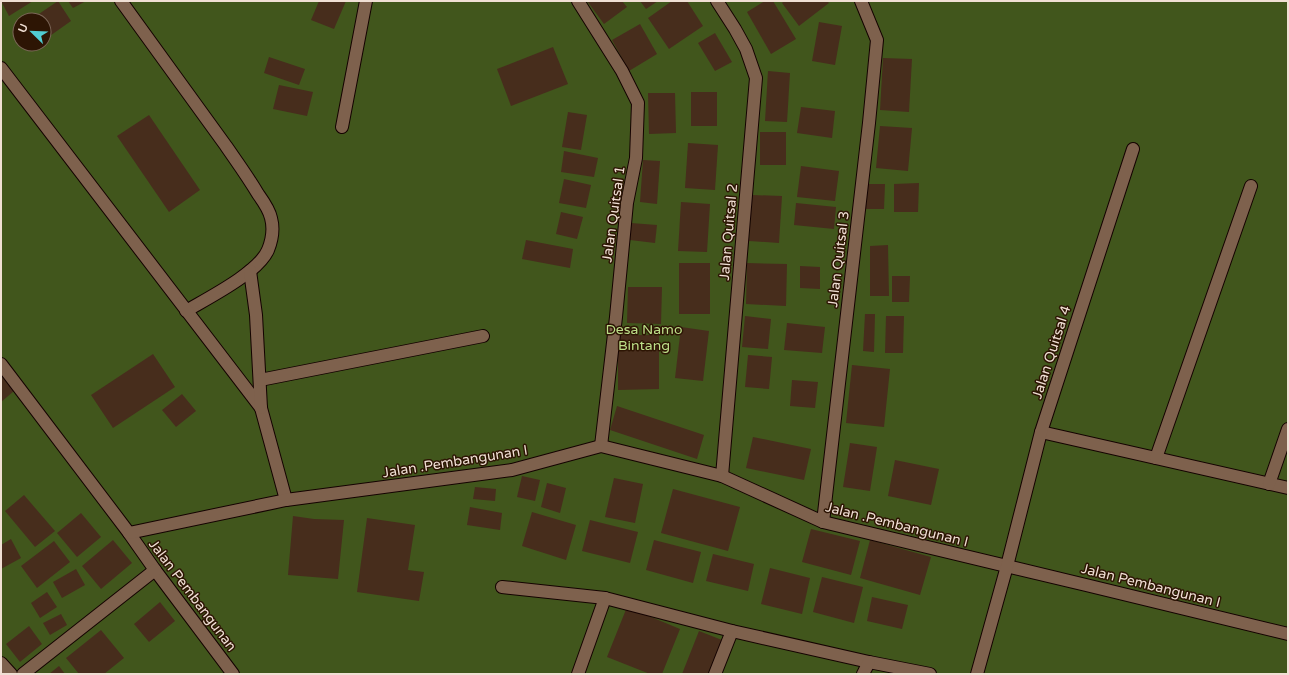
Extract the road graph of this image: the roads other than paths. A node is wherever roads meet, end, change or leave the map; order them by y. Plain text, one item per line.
1 (121, 1) edge
2 (366, 1) edge
3 (578, 1) edge
4 (717, 1) edge
5 (861, 1) edge
6 (1, 68) edge
7 (342, 127) dead end
8 (1133, 149) dead end
9 (1251, 186) dead end
10 (250, 271) junction
11 (186, 310) junction
12 (483, 336) dead end
13 (1, 364) edge
14 (260, 380) junction
15 (261, 408) junction
16 (1288, 429) edge
17 (1041, 432) junction
18 (601, 446) junction
19 (1156, 458) junction
20 (722, 476) junction
21 (1269, 484) junction
22 (1288, 488) edge
23 (286, 500) junction
24 (823, 522) junction
25 (129, 532) junction
26 (1007, 566) junction
27 (154, 570) junction
28 (502, 587) dead end
29 (605, 598) junction
30 (732, 631) junction
31 (1288, 634) edge
32 (869, 662) junction
33 (1, 663) edge
34 (11, 674) edge
35 (23, 674) edge
36 (233, 674) edge
37 (578, 674) edge
38 (715, 674) edge
39 (863, 674) edge
40 (930, 674) edge
41 (977, 674) edge

1 - 10 street
2 - 7 street
3 - 18 street, Jalan Quitsal 1
4 - 20 street, Jalan Quitsal 2
5 - 24 street, Jalan Quitsal 3
6 - 11 street
8 - 17 street, Jalan Quitsal 4
9 - 19 street
10 - 11 street
10 - 14 street
11 - 15 street
12 - 14 street
13 - 25 street, Jalan Pembangunan
14 - 15 street
15 - 23 street
16 - 21 street
17 - 19 street
17 - 26 street, Jalan Quitsal 4
18 - 20 street, Jalan .Pembangunan I
18 - 23 street, Jalan .Pembangunan I
19 - 21 street
20 - 24 street, Jalan .Pembangunan I
21 - 22 street
23 - 25 street, Jalan .Pembangunan I
24 - 26 street, Jalan .Pembangunan I
25 - 27 street, Jalan Pembangunan
26 - 31 street, Jalan Pembangunan I
26 - 41 street, Jalan Quitsal 4
27 - 35 street
27 - 36 street, Jalan Pembangunan
28 - 29 street
29 - 30 street
29 - 37 street
30 - 32 street
30 - 38 street
32 - 39 street
32 - 40 street
33 - 34 street

